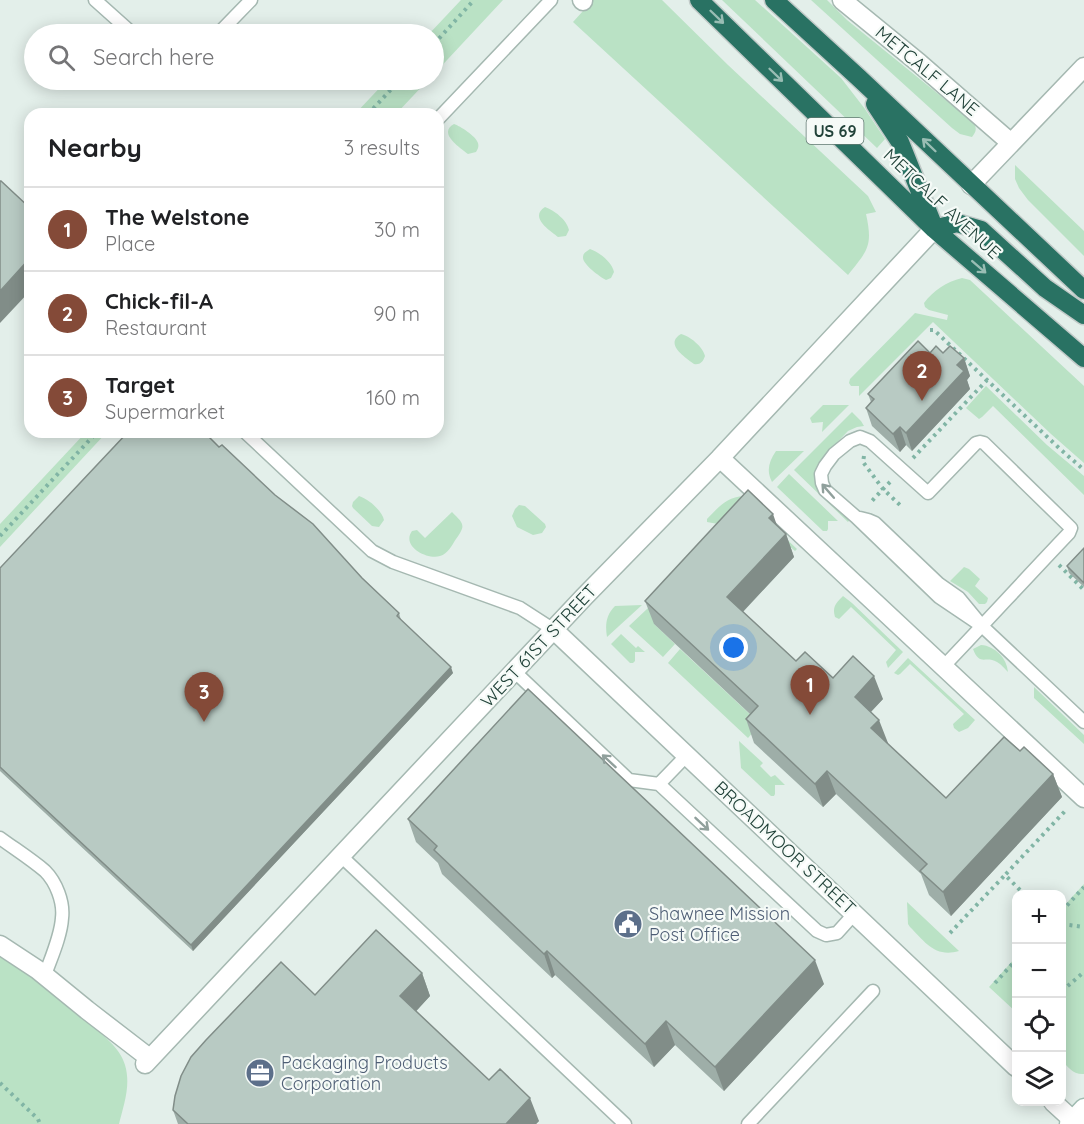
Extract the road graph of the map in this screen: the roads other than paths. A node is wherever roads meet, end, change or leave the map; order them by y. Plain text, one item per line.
1 (95, 0) edge
2 (251, 0) edge
3 (551, 0) edge
4 (699, 0) edge
5 (774, 0) edge
6 (842, 0) edge
7 (122, 24) edge
8 (228, 24) edge
9 (1084, 67) edge
10 (859, 78) junction
11 (444, 113) edge
12 (1011, 143) junction
13 (971, 185) junction
14 (934, 229) junction
15 (1084, 290) edge
16 (1084, 315) edge
17 (1084, 358) edge
18 (251, 438) edge
19 (720, 458) junction
20 (982, 626) junction
21 (554, 630) junction
22 (944, 666) junction
23 (514, 672) junction
24 (1084, 722) edge
25 (687, 755) junction
26 (659, 784) junction
27 (1078, 801) edge
28 (0, 838) edge
29 (341, 856) junction
30 (855, 914) junction
31 (0, 945) edge
32 (45, 975) junction
33 (873, 991) dead end
34 (1012, 1062) edge
35 (1059, 1106) edge
36 (1076, 1119) edge
37 (626, 1124) edge
38 (748, 1124) edge

1 - 7 lane
2 - 8 lane
3 - 11 lane
4 -> 14 highway, METCALF AVENUE / US 69
5 - 10 highway, METCALF AVENUE / US 69
6 - 12 street, METCALF LANE
9 - 12 street
13 -> 10 highway, METCALF AVENUE / US 69
10 - 14 highway
12 - 13 street
13 - 15 highway, METCALF AVENUE / US 69
14 - 16 highway
14 -> 17 highway, METCALF AVENUE / US 69
14 - 19 street, WEST 61ST STREET
18 - 21 lane
19 - 21 street, WEST 61ST STREET
19 - 22 street
20 -> 20 lane
20 - 22 lane
20 - 24 lane
21 - 23 street, WEST 61ST STREET
21 - 25 street, BROADMOOR STREET
22 - 27 street
26 -> 23 lane
23 - 29 street, WEST 61ST STREET
25 - 26 lane
25 - 30 street, BROADMOOR STREET
26 -> 30 lane
28 - 32 lane
29 - 32 street, WEST 61ST STREET
29 - 37 lane
30 - 34 street, BROADMOOR STREET
31 - 32 street
33 - 38 lane
35 - 36 street

